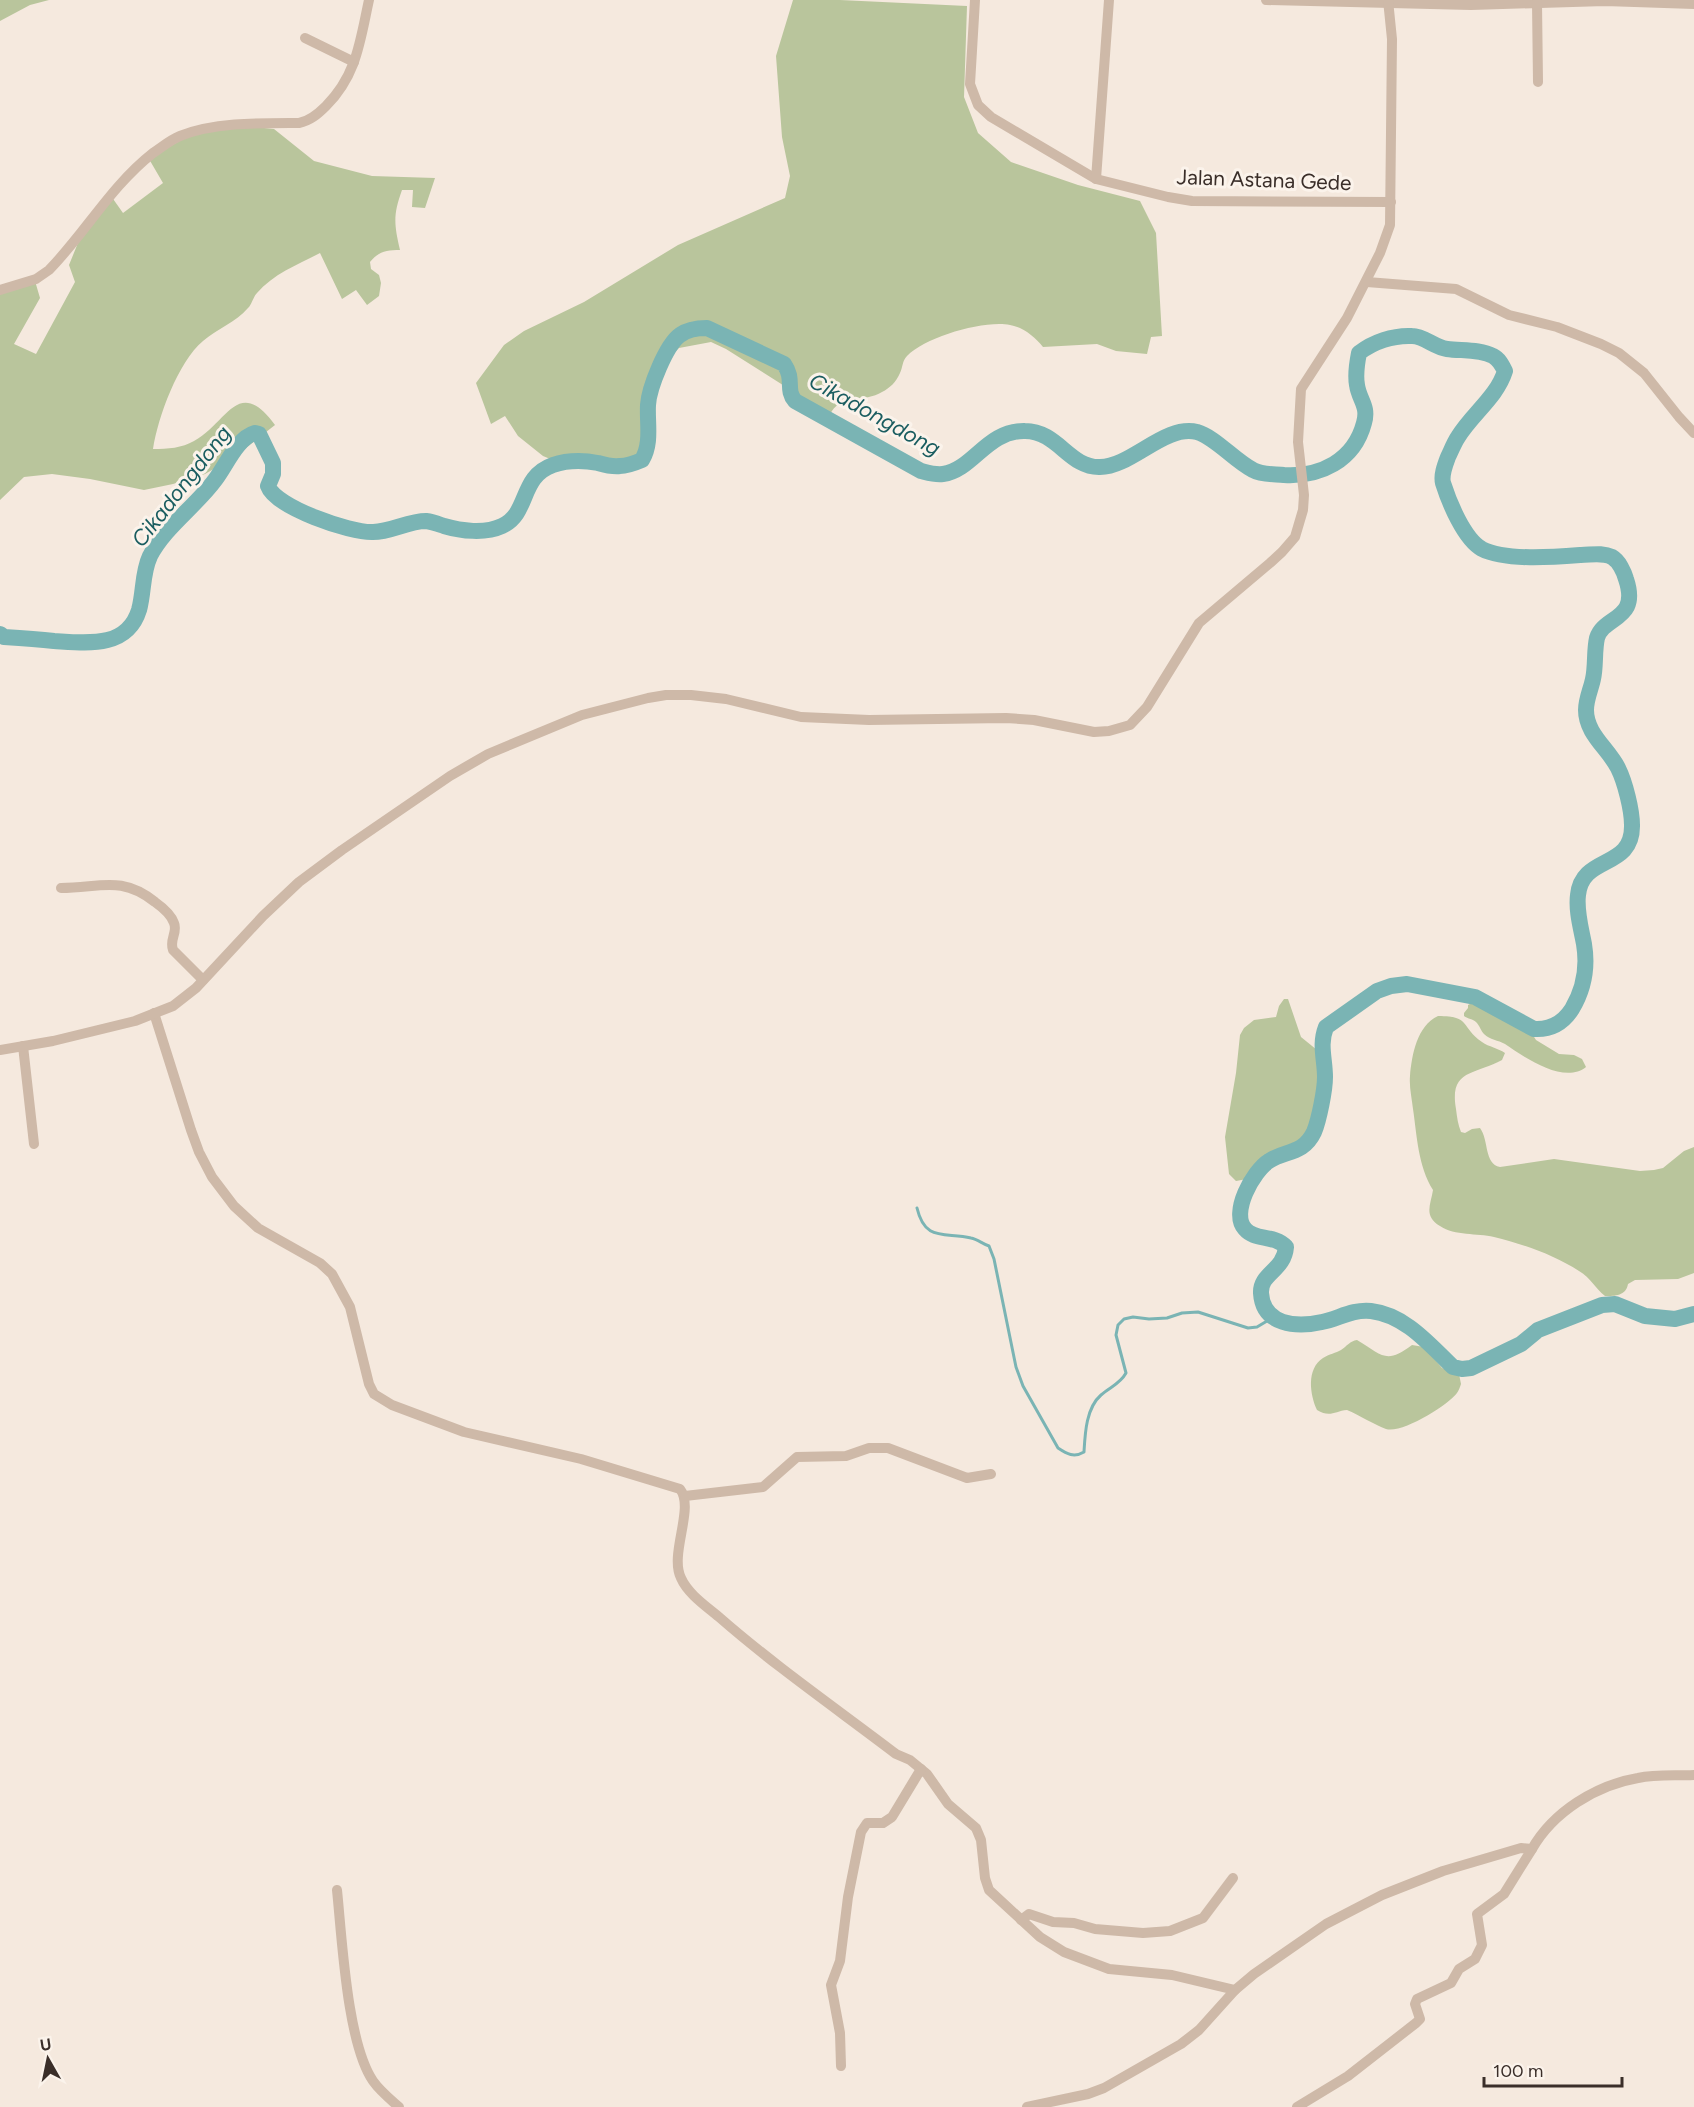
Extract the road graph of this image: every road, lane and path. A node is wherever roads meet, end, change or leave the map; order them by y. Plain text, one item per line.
1 (369, 0) edge
2 (975, 0) edge
3 (1109, 0) edge
4 (1266, 0) edge
5 (1613, 1) edge
6 (1388, 2) edge
7 (1537, 3) junction
8 (1694, 4) edge
9 (305, 38) dead end
10 (354, 62) junction
11 (1538, 82) dead end
12 (1096, 179) junction
13 (1391, 202) junction
14 (1366, 282) junction
15 (0, 290) edge
16 (1694, 433) edge
17 (61, 888) dead end
18 (203, 980) junction
19 (154, 1013) junction
20 (23, 1046) junction
21 (0, 1050) edge
22 (34, 1144) dead end
23 (991, 1474) dead end
24 (685, 1496) junction
25 (921, 1768) junction
26 (1694, 1775) edge
27 (1532, 1849) junction
28 (1233, 1878) dead end
29 (337, 1890) dead end
30 (1021, 1920) junction
31 (1235, 1990) junction
32 (841, 2066) dead end
33 (399, 2107) edge
34 (1027, 2107) edge
35 (1297, 2107) edge

1 - 10 street
2 - 12 street, Jalan Astana Gede
3 - 12 street
4 - 6 street
5 - 7 street
5 - 8 street
6 - 7 street
6 - 13 street
7 - 11 street
9 - 10 street
10 - 15 street
12 - 13 street, Jalan Astana Gede
13 - 14 street
14 - 16 street
14 - 18 street
17 - 18 street
18 - 19 street
19 - 20 street
19 - 24 street
20 - 21 street
20 - 22 street
23 - 24 street
24 - 25 street
25 - 30 street
25 - 32 street
26 - 27 street
27 - 31 street
27 - 35 street
28 - 30 street
29 - 33 street
30 - 31 street
31 - 34 street

